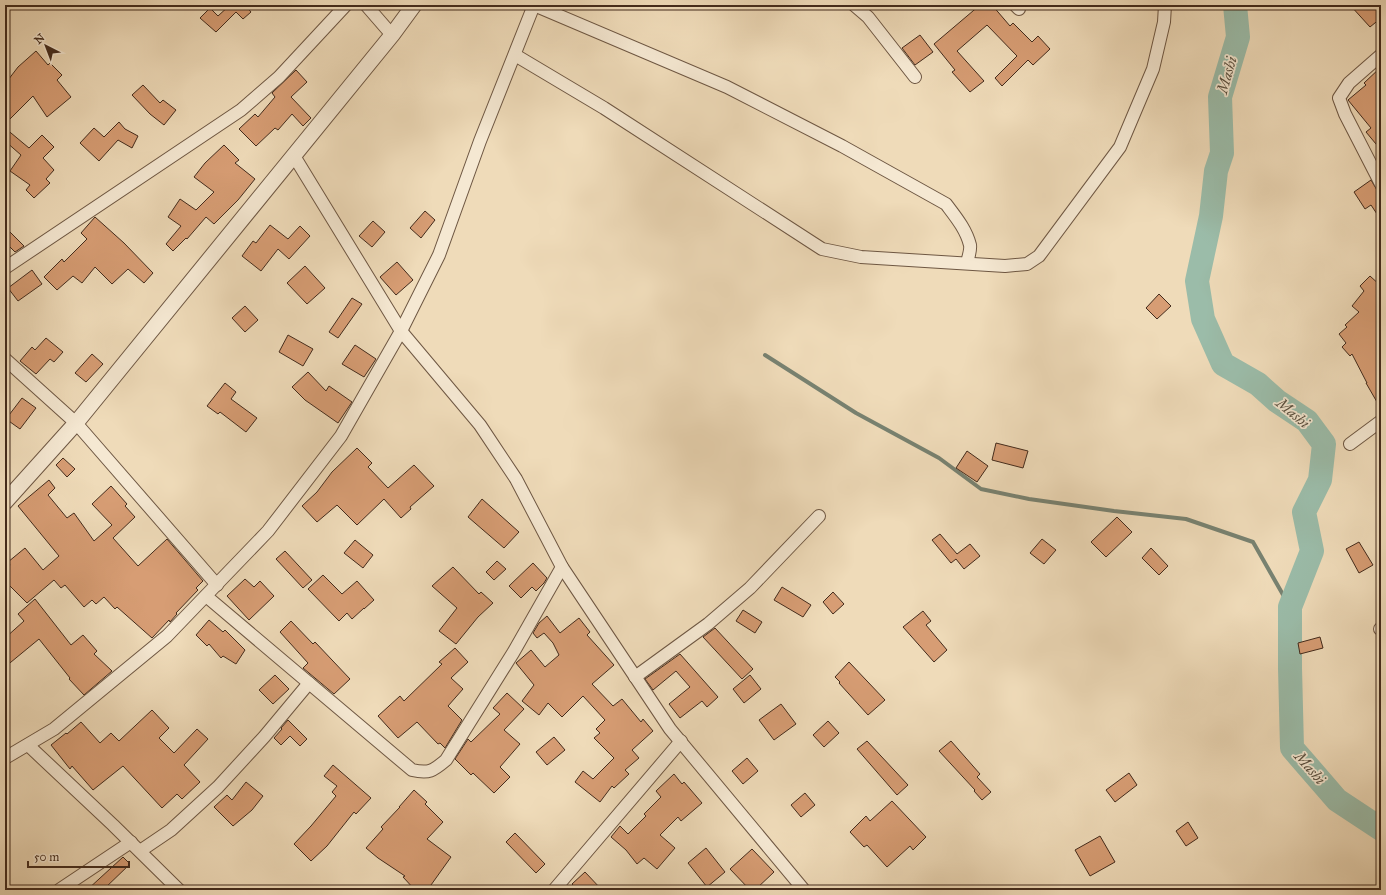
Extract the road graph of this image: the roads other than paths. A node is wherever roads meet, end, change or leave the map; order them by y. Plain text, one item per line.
1 (346, 5) edge
2 (366, 5) edge
3 (414, 5) edge
4 (534, 5) edge
5 (854, 5) edge
6 (1165, 5) edge
7 (392, 34) junction
8 (515, 55) junction
9 (1381, 55) edge
10 (915, 77) dead end
11 (294, 156) junction
12 (1381, 184) edge
13 (967, 263) junction
14 (5, 268) edge
15 (401, 331) junction
16 (5, 359) edge
17 (1381, 421) edge
18 (76, 424) junction
19 (1350, 444) dead end
20 (5, 502) edge
21 (819, 516) dead end
22 (562, 567) junction
23 (216, 585) junction
24 (206, 596) junction
25 (635, 677) junction
26 (309, 683) junction
27 (680, 741) junction
28 (28, 745) junction
29 (5, 758) edge
30 (131, 842) junction
31 (140, 851) junction
32 (59, 890) edge
33 (179, 890) edge
34 (554, 890) edge
35 (804, 890) edge

1 - 14 street
2 - 7 street
3 - 7 street
4 - 8 street
4 - 13 street
5 - 10 street
6 - 13 street
7 - 11 street
8 - 13 street
8 - 15 street
9 - 12 street
11 - 15 street
11 - 18 street
15 - 22 street
15 - 23 street
16 - 18 street
17 - 19 street
18 - 20 street
18 - 23 street
21 - 25 street
22 - 25 street
22 - 26 street
23 - 24 street
24 - 26 street
24 - 28 street
25 - 27 street
26 - 31 street
27 - 34 street
27 - 35 street
28 - 29 street
28 - 30 street
30 - 31 street
30 - 32 street
31 - 33 street

